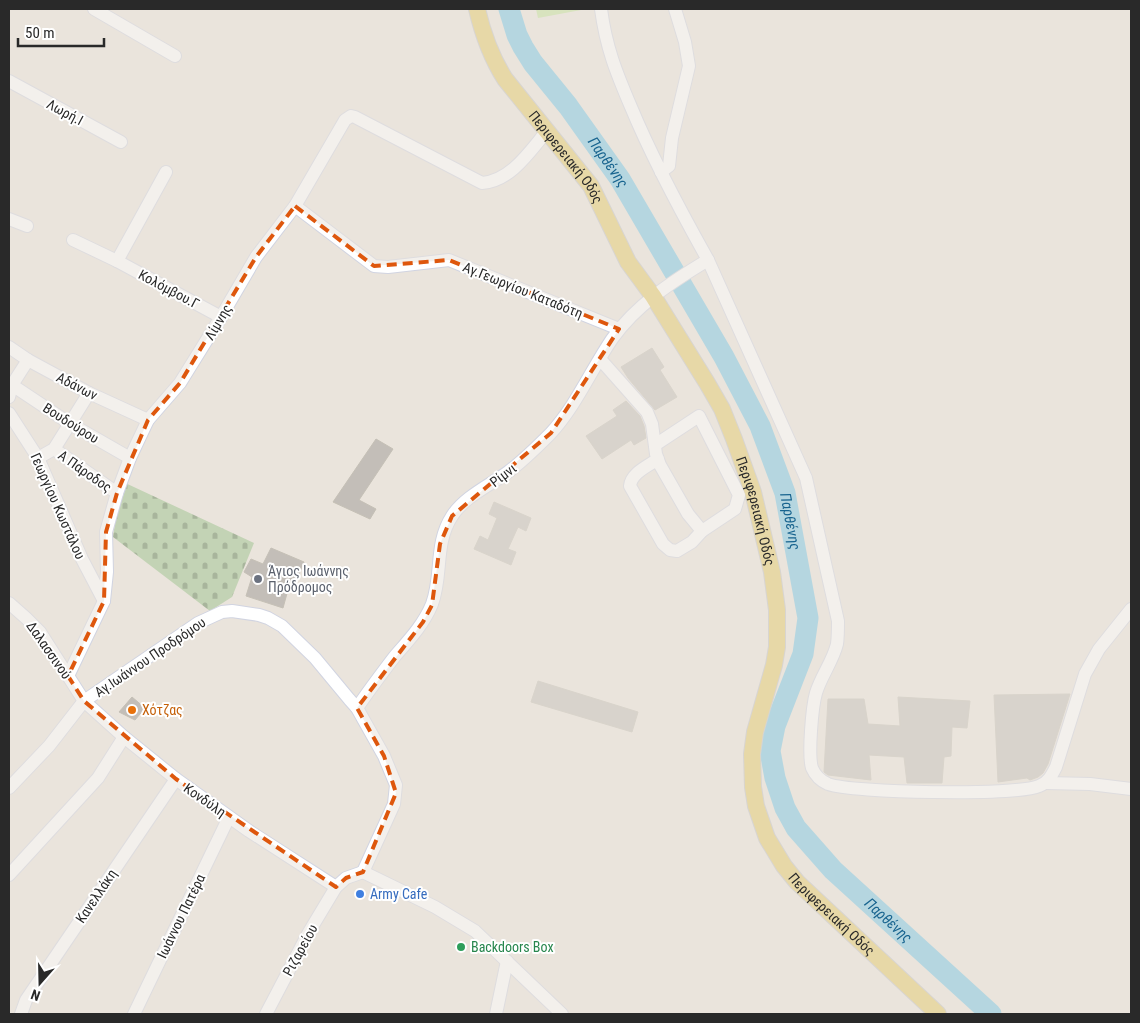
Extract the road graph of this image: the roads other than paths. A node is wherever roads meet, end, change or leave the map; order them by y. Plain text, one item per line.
1 (94, 9) edge
2 (477, 9) edge
3 (601, 9) edge
4 (611, 9) edge
5 (675, 9) edge
6 (603, 24) junction
7 (175, 56) dead end
8 (9, 81) edge
9 (547, 131) junction
10 (121, 142) dead end
11 (166, 172) dead end
12 (660, 172) junction
13 (296, 206) junction
14 (9, 219) edge
15 (27, 226) dead end
16 (73, 240) dead end
17 (708, 260) junction
18 (117, 261) junction
19 (653, 296) junction
20 (221, 318) junction
21 (619, 329) junction
22 (9, 347) edge
23 (600, 359) junction
24 (28, 360) junction
25 (10, 391) edge
26 (89, 393) junction
27 (9, 413) edge
28 (148, 420) junction
29 (68, 423) junction
30 (655, 445) junction
31 (54, 448) junction
32 (38, 458) junction
33 (130, 458) junction
34 (658, 459) junction
35 (117, 493) junction
36 (702, 532) junction
37 (104, 601) junction
38 (9, 603) edge
39 (1131, 609) edge
40 (68, 676) junction
41 (84, 701) junction
42 (357, 708) junction
43 (124, 737) junction
44 (176, 779) junction
45 (1046, 783) junction
46 (9, 788) edge
47 (1131, 789) edge
48 (229, 817) junction
49 (363, 872) junction
50 (9, 875) edge
51 (336, 887) junction
52 (507, 961) junction
53 (21, 1014) edge
54 (134, 1014) edge
55 (266, 1014) edge
56 (496, 1014) edge
57 (562, 1014) edge
58 (938, 1014) edge

1 - 7 street
2 - 9 main road, Περιφερειακή Οδός
3 - 6 street
4 - 6 street
5 - 12 street
6 - 12 street
8 - 10 street, Λωρή.Ι
9 - 13 street, Λίμνης
9 - 19 main road, Περιφερειακή Οδός
11 - 18 street
12 - 17 street
13 - 20 street, Λίμνης
13 - 21 street, Αγ.Γεωργίου Καταδότη
14 - 15 street
16 - 18 street, Κολόμβου.Γ
17 - 19 street, Ρίμνι
17 - 45 street
18 - 20 street, Κολόμβου.Γ
19 - 21 street, Ρίμνι
19 - 58 main road, Περιφερειακή Οδός
20 - 28 street, Λίμνης
21 - 23 street, Ρίμνι
22 - 24 street, Αδάνων
23 - 30 street
23 - 42 street, Ρίμνι
24 - 25 street
24 - 26 street, Αδάνων
25 - 29 street, Βουδούρου
26 - 28 street, Αδάνων
26 - 29 street
27 - 32 street, Γεωργίου Κωστάλου
28 - 33 street, Λίμνης
29 - 31 street
29 - 33 street, Βουδούρου
30 - 34 street
30 - 36 street
31 - 32 street
31 - 35 street, Α Πάροδος
32 - 37 street, Γεωργίου Κωστάλου
33 - 35 street, Λίμνης
34 - 36 street
34 - 36 street
35 - 37 street, Λίμνης
37 - 40 street, Λίμνης
38 - 40 street, Δαλασσινού
39 - 45 street
40 - 41 street, Δαλασσινού
41 - 42 street, Αγ.Ιωάννου Προδρόμου
41 - 43 street, Κονδύλη
41 - 46 street, Αγ.Ιωάννου Προδρόμου
42 - 49 street, Αγ.Ιωάννου Προδρόμου
43 - 44 street, Κονδύλη
43 - 50 street
44 - 48 street, Κονδύλη
44 - 53 street, Κανελλάκη
45 - 47 street
48 - 51 street, Κονδύλη
48 - 54 street, Ιωάννου Πατέρα
49 - 51 street
49 - 52 street
51 - 55 street, Ριζαρείου
52 - 56 street
52 - 57 street

